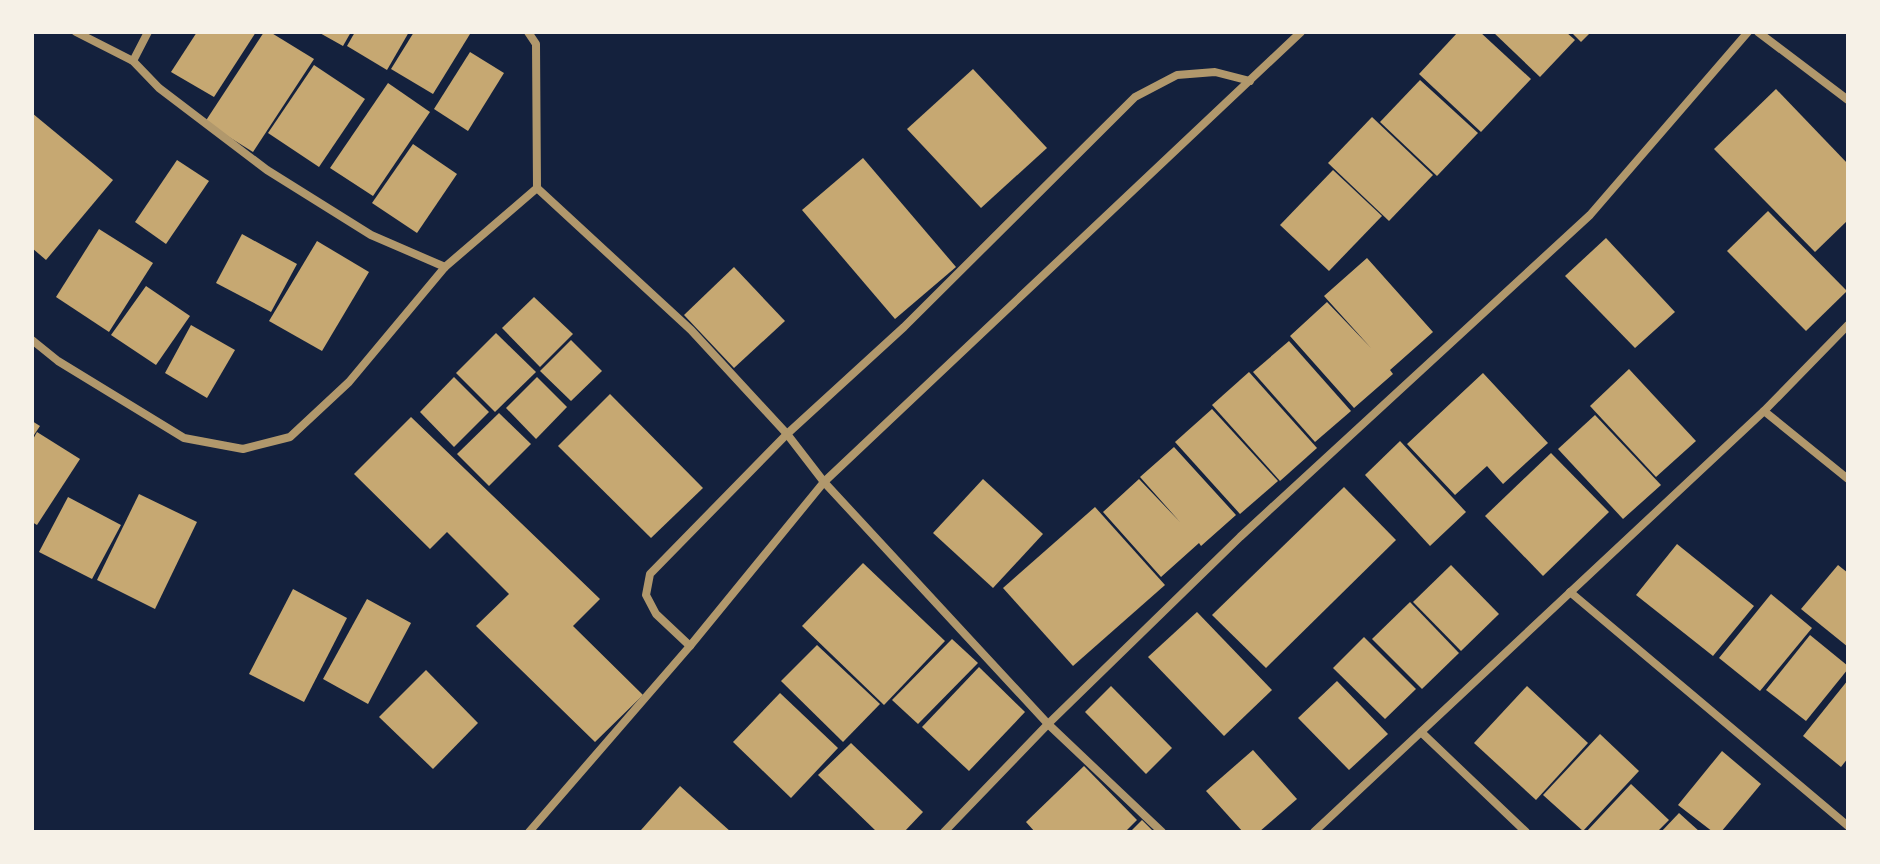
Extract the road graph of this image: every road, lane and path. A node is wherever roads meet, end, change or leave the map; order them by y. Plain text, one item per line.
1 (76, 32) edge
2 (148, 32) edge
3 (528, 32) edge
4 (1301, 32) edge
5 (1748, 32) edge
6 (1758, 32) edge
7 (133, 61) junction
8 (1250, 81) junction
9 (1848, 100) edge
10 (537, 188) junction
11 (445, 267) junction
12 (1848, 325) edge
13 (32, 340) edge
14 (1764, 411) junction
15 (787, 434) junction
16 (1848, 479) edge
17 (824, 482) junction
18 (1570, 592) junction
19 (690, 646) junction
20 (1048, 724) junction
21 (1421, 732) junction
22 (1848, 826) edge
23 (529, 832) edge
24 (944, 832) edge
25 (1162, 832) edge
26 (1314, 832) edge
27 (1526, 832) edge

1 - 7 street
2 - 7 street
3 - 10 street
4 - 8 street
5 - 20 street
6 - 9 street
7 - 11 street
8 - 15 street
8 - 17 street
10 - 11 street
10 - 15 street
11 - 13 street
12 - 14 street
14 - 16 street
14 - 18 street
15 - 17 street
15 - 19 street
17 - 19 street
17 - 20 street
18 - 21 street
18 - 22 street
19 - 23 street
20 - 24 street
20 - 25 street
21 - 26 street
21 - 27 street

